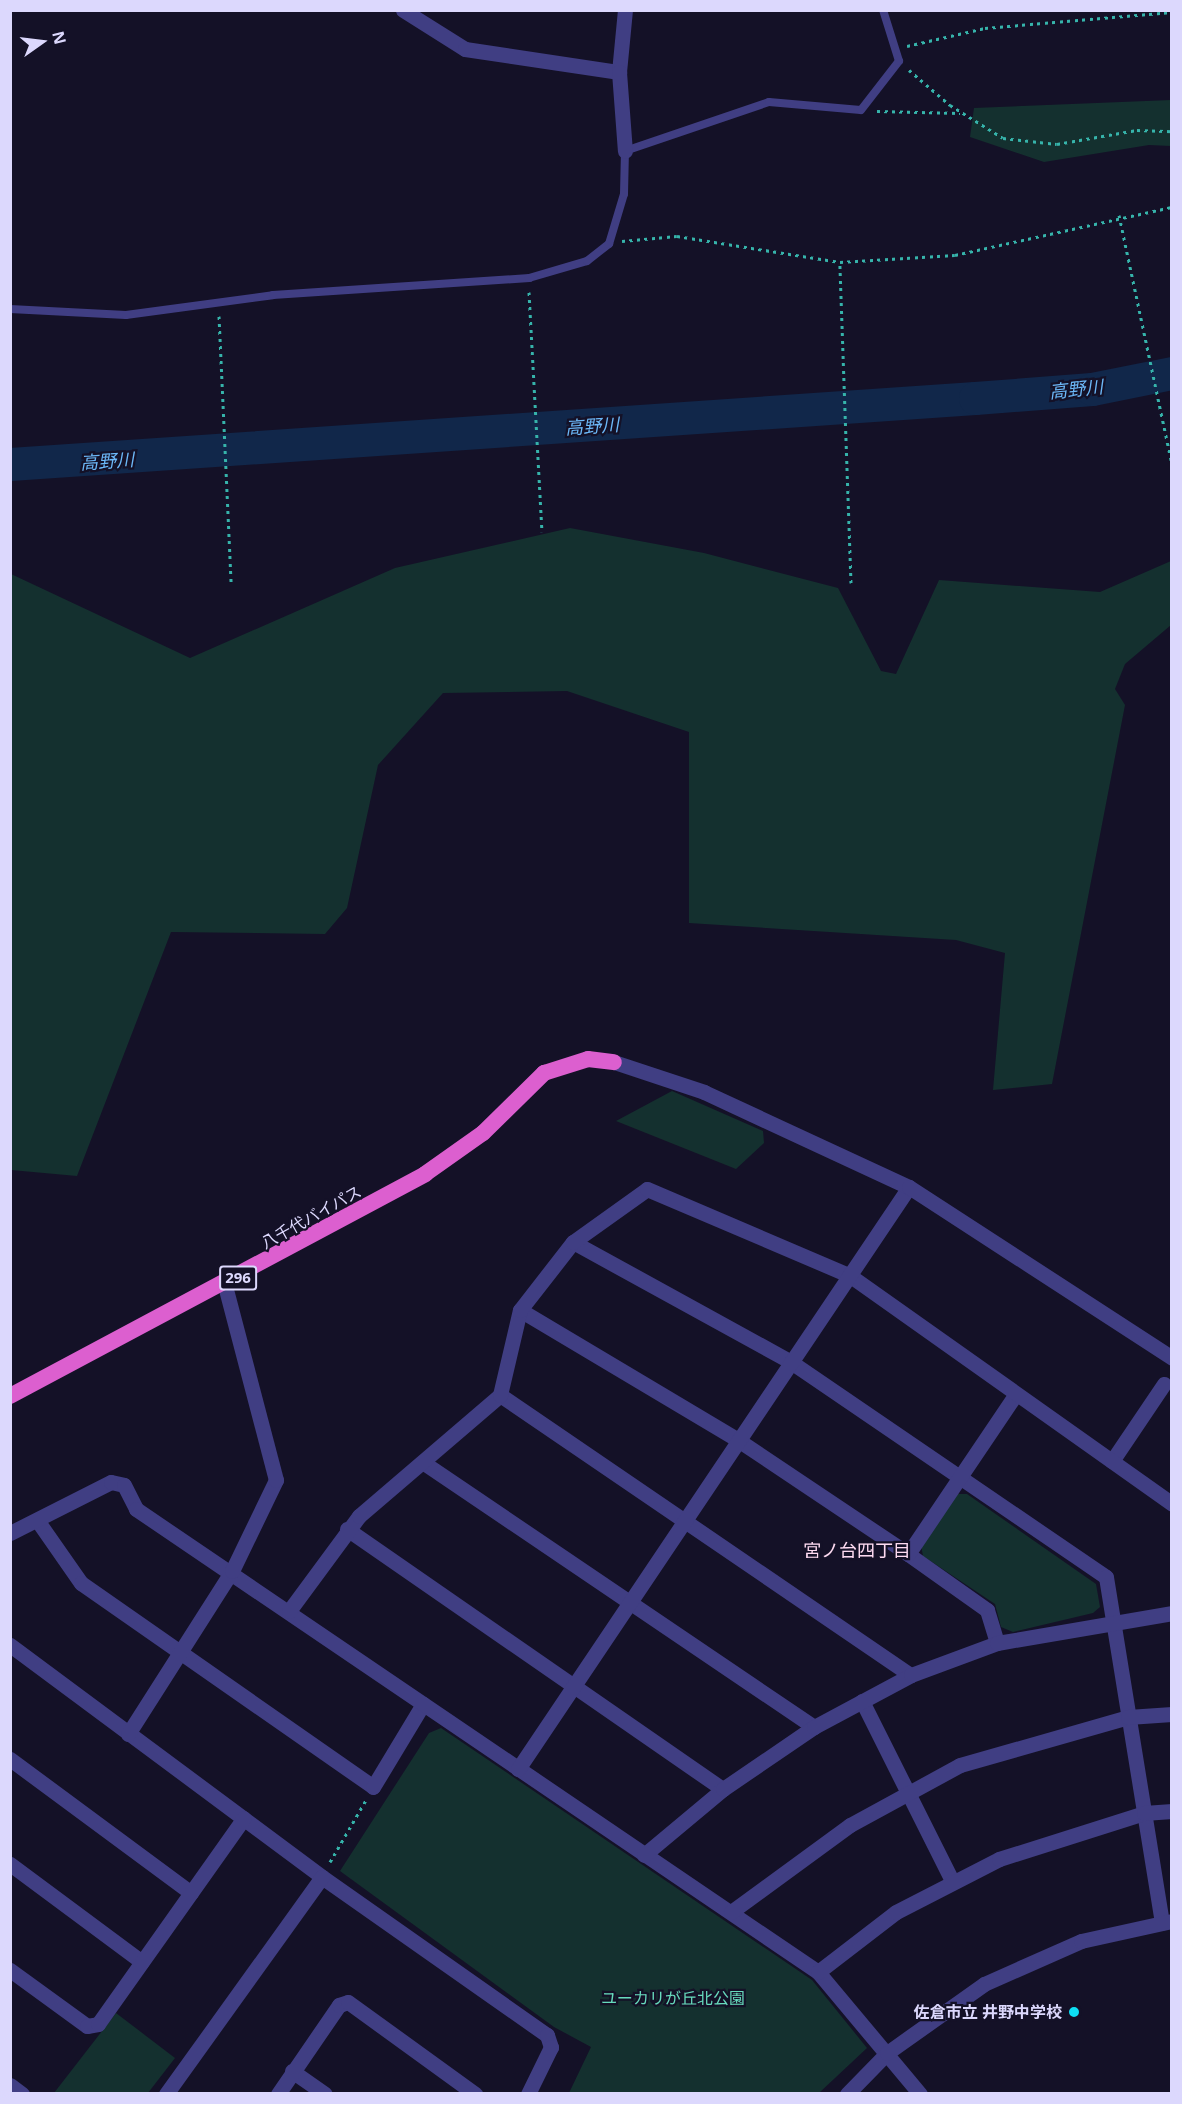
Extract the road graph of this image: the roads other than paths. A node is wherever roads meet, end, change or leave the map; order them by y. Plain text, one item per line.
1 (403, 10) edge
2 (624, 10) edge
3 (883, 10) edge
4 (619, 72) junction
5 (625, 151) junction
6 (10, 309) edge
7 (614, 1062) joint
8 (909, 1187) junction
9 (573, 1242) junction
10 (849, 1275) junction
11 (225, 1285) junction
12 (520, 1310) junction
13 (1172, 1358) edge
14 (791, 1362) junction
15 (1164, 1384) dead end
16 (1016, 1394) junction
17 (10, 1395) edge
18 (500, 1395) junction
19 (738, 1440) junction
20 (1112, 1461) junction
21 (424, 1463) junction
22 (958, 1479) junction
23 (1172, 1504) edge
24 (37, 1520) junction
25 (685, 1521) junction
26 (347, 1529) junction
27 (10, 1533) edge
28 (908, 1554) junction
29 (232, 1571) junction
30 (630, 1602) junction
31 (289, 1611) junction
32 (1172, 1613) edge
33 (1113, 1622) junction
34 (997, 1643) junction
35 (10, 1645) edge
36 (181, 1651) junction
37 (911, 1675) junction
38 (574, 1686) junction
39 (862, 1701) junction
40 (423, 1704) junction
41 (1172, 1714) edge
42 (1128, 1718) junction
43 (814, 1727) junction
44 (128, 1734) junction
45 (10, 1759) edge
46 (518, 1769) junction
47 (723, 1789) junction
48 (907, 1792) junction
49 (1172, 1811) edge
50 (1144, 1814) junction
51 (244, 1818) junction
52 (644, 1855) junction
53 (10, 1864) edge
54 (322, 1877) junction
55 (952, 1881) junction
56 (190, 1893) junction
57 (731, 1912) junction
58 (1167, 1922) edge
59 (142, 1962) junction
60 (10, 1970) edge
61 (818, 1972) junction
62 (887, 2053) junction
63 (292, 2071) junction
64 (10, 2085) edge
65 (172, 2092) edge
66 (22, 2094) edge
67 (278, 2094) edge
68 (325, 2094) edge
69 (476, 2094) edge
70 (528, 2094) edge
71 (847, 2094) edge
72 (920, 2094) edge

1 - 4 street
2 - 4 street
3 - 5 lane
4 - 5 street
5 - 6 lane
7 - 8 street
7 - 11 highway, 八千代バイパス / 296
8 - 10 street
8 - 13 street
9 - 10 street
9 - 12 street
9 - 14 street
10 - 14 street
10 - 16 street
11 - 17 highway, 八千代バイパス / 296
11 - 29 street
12 - 18 street
12 - 19 street
14 - 19 street
14 - 22 street
15 - 20 street
16 - 20 street
16 - 22 street
18 - 21 street
18 - 25 street
19 - 25 street
19 - 28 street
20 - 23 street
21 - 26 street
21 - 30 street
22 - 28 street
22 - 33 street
24 - 27 street
24 - 29 street
24 - 36 street
25 - 30 street
25 - 37 street
26 - 31 street
26 - 38 street
28 - 34 street
29 - 31 street
29 - 36 street
30 - 38 street
30 - 43 street
31 - 40 street
32 - 33 street
33 - 34 street
33 - 42 street
34 - 37 street
35 - 44 street
36 - 40 street
36 - 44 street
37 - 39 street
38 - 46 street
38 - 47 street
39 - 43 street
39 - 48 street
40 - 46 street
41 - 42 street
42 - 48 street
42 - 50 street
43 - 47 street
44 - 51 street
45 - 56 street
46 - 52 street
47 - 52 street
48 - 55 street
48 - 57 street
49 - 50 street
50 - 55 street
50 - 58 street
51 - 54 street
51 - 56 street
52 - 57 street
53 - 59 street
54 - 65 street
54 - 70 street
55 - 61 street
56 - 59 street
57 - 61 street
58 - 62 street
59 - 60 street
61 - 62 street
62 - 71 street
62 - 72 street
63 - 67 street
63 - 68 street
63 - 69 street
64 - 66 street

